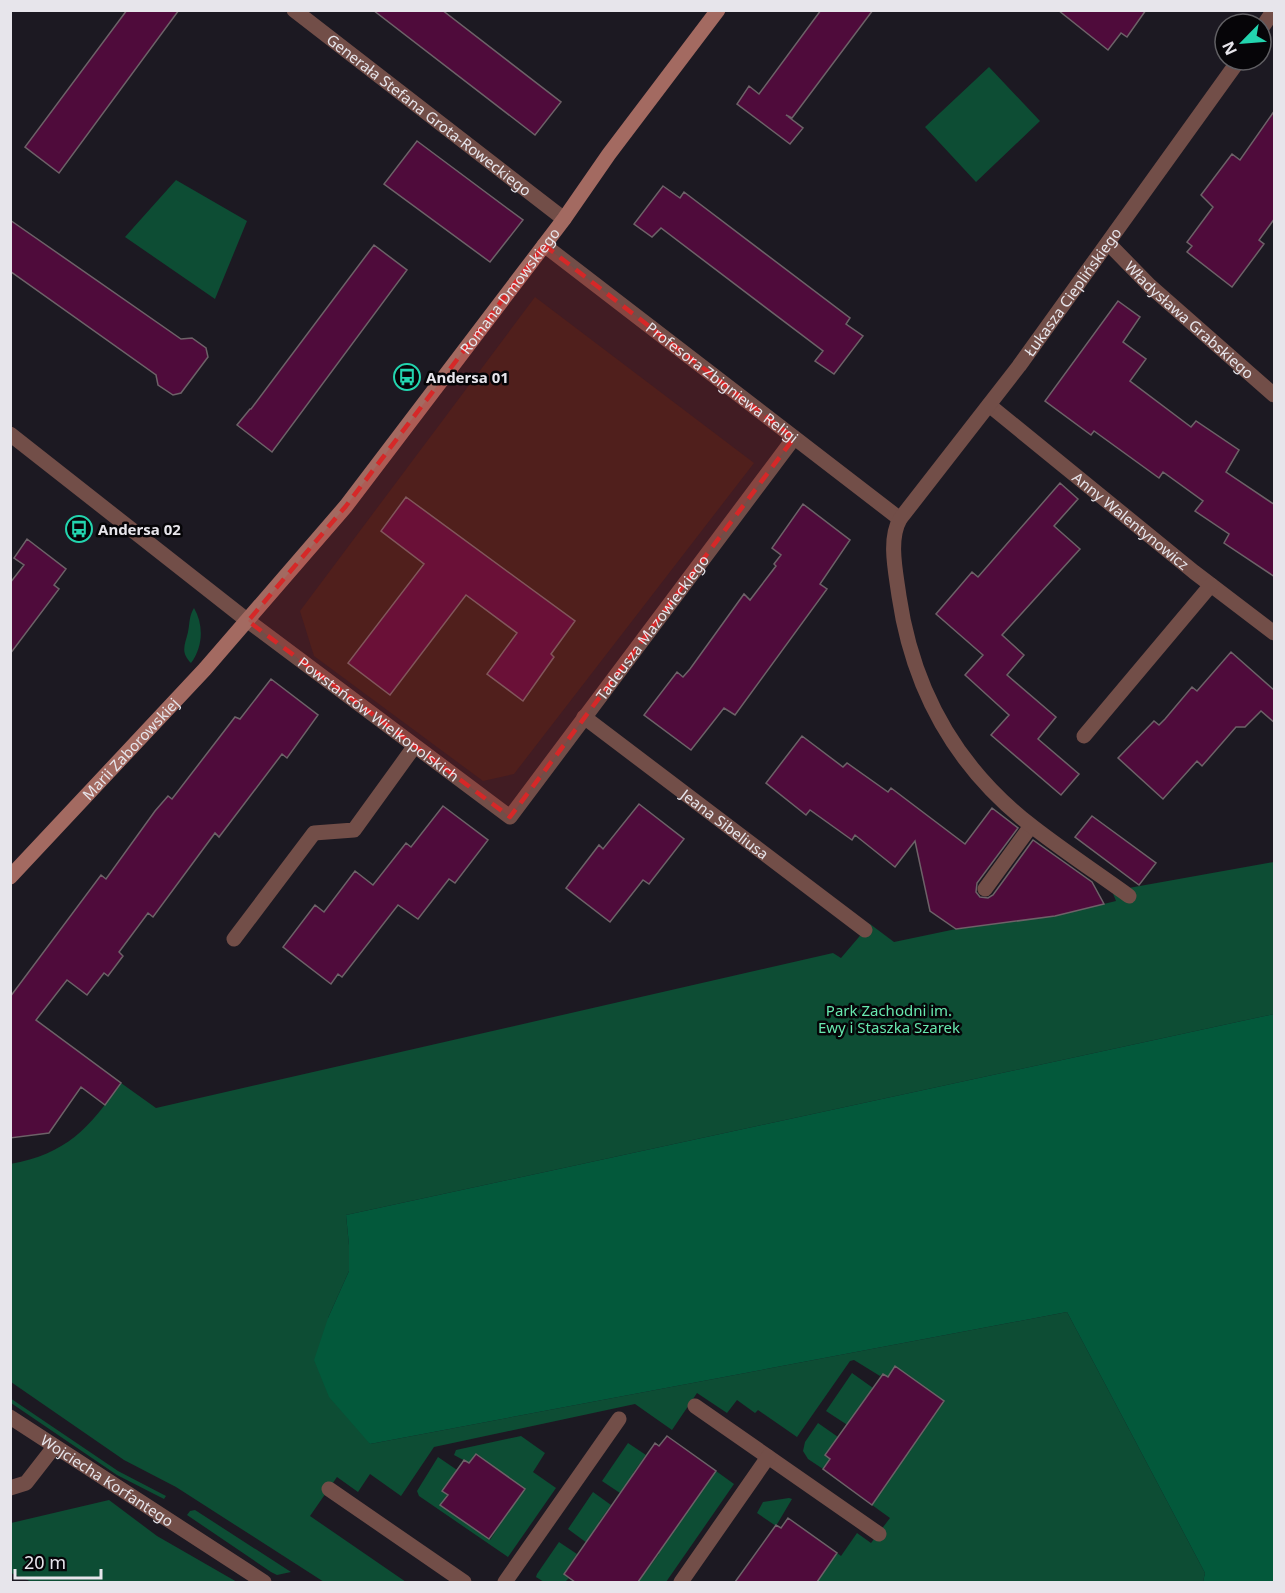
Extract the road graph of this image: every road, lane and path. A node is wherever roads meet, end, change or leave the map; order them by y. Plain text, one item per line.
1 (294, 10) edge
2 (718, 10) edge
3 (1230, 72) edge
4 (564, 219) junction
5 (1108, 243) junction
6 (544, 245) junction
7 (1275, 395) edge
8 (989, 405) junction
9 (10, 434) edge
10 (794, 438) junction
11 (900, 519) junction
12 (1211, 585) junction
13 (248, 621) junction
14 (1275, 633) edge
15 (584, 717) junction
16 (1084, 736) dead end
17 (414, 747) junction
18 (510, 817) joint
19 (1031, 826) junction
20 (10, 877) edge
21 (985, 889) dead end
22 (1129, 896) dead end
23 (865, 930) dead end
24 (234, 939) dead end
25 (695, 1406) dead end
26 (10, 1417) edge
27 (619, 1419) dead end
28 (54, 1447) junction
29 (768, 1457) junction
30 (10, 1488) edge
31 (329, 1489) dead end
32 (879, 1534) dead end
33 (264, 1582) edge
34 (464, 1582) edge
35 (505, 1582) edge
36 (681, 1582) edge

1 - 4 street, Generała Stefana Grota-Roweckiego
2 - 4 street, Romana Dmowskiego
3 - 5 street, Łukasza Cieplińskiego
4 - 6 street, Romana Dmowskiego
5 - 7 street, Władysława Grabskiego
5 - 8 street, Łukasza Cieplińskiego
6 - 10 street, Profesora Zbigniewa Religi
6 - 13 street, Romana Dmowskiego
8 - 11 street, Łukasza Cieplińskiego
8 - 12 street, Anny Walentynowicz
9 - 13 street, Powstańców Wielkopolskich
10 - 11 street, Profesora Zbigniewa Religi
10 - 15 street, Tadeusza Mazowieckiego
11 - 19 street
12 - 14 street, Anny Walentynowicz
12 - 16 street
13 - 17 street, Powstańców Wielkopolskich
13 - 20 street, Marii Zaborowskiej
15 - 18 street, Tadeusza Mazowieckiego
15 - 23 street, Jeana Sibeliusa
17 - 18 street, Powstańców Wielkopolskich
17 - 24 street
19 - 21 street
19 - 22 street
25 - 29 street
26 - 28 street, Wojciecha Korfantego
27 - 35 street
28 - 30 street
28 - 33 street, Wojciecha Korfantego
29 - 32 street
29 - 36 street
31 - 34 street

